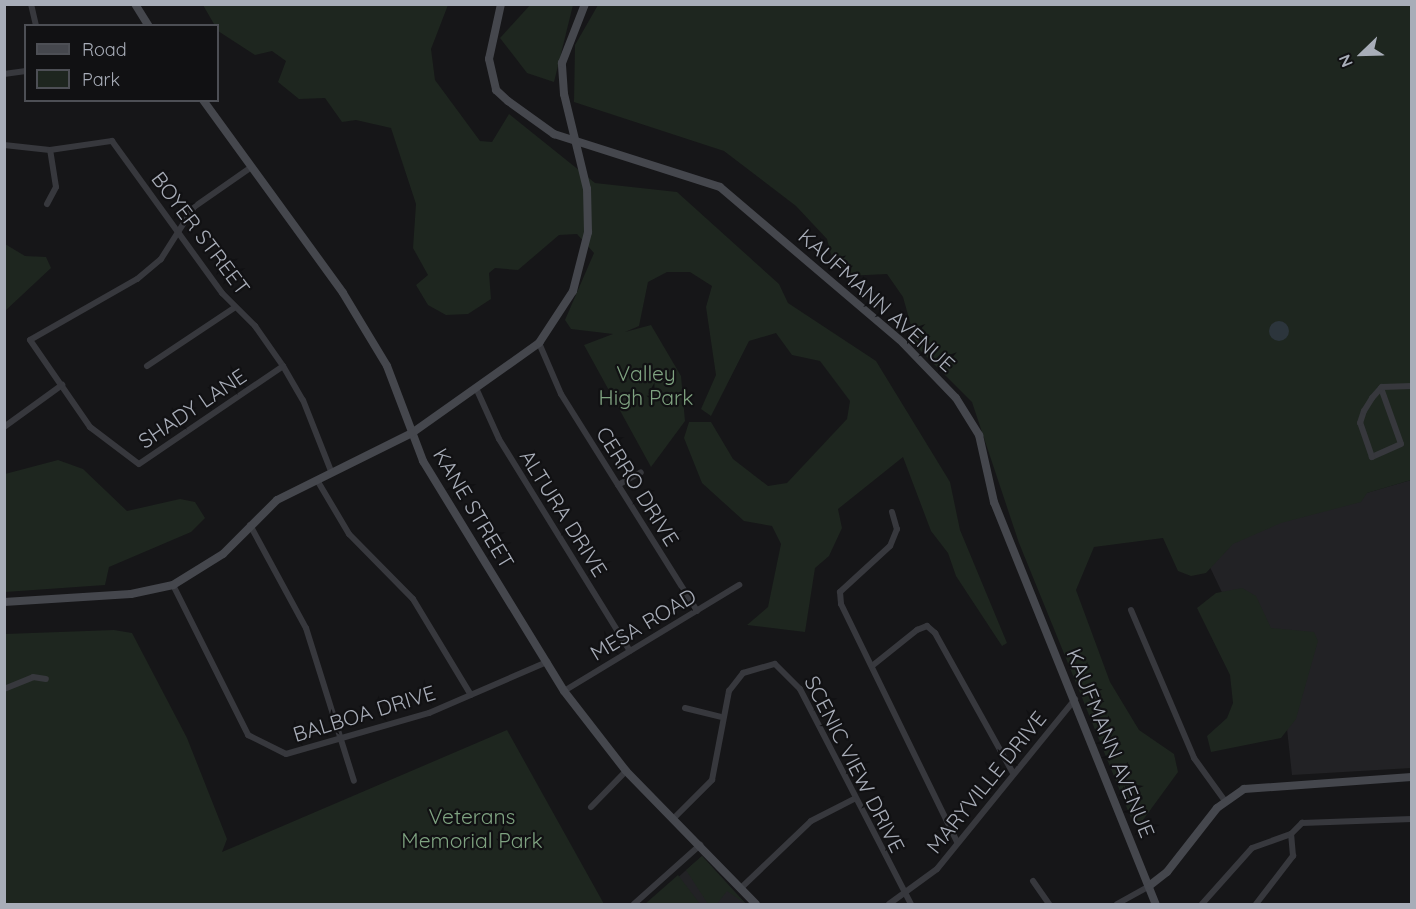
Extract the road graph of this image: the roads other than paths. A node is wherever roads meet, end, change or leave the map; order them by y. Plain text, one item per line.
1 (32, 4) edge
2 (135, 4) edge
3 (501, 4) edge
4 (585, 4) edge
5 (36, 24) edge
6 (148, 24) edge
7 (24, 71) edge
8 (4, 74) edge
9 (204, 102) edge
10 (574, 140) junction
11 (4, 145) edge
12 (50, 150) junction
13 (250, 168) junction
14 (47, 204) dead end
15 (178, 231) junction
16 (234, 308) junction
17 (538, 343) junction
18 (147, 366) dead end
19 (283, 366) junction
20 (62, 385) junction
21 (1412, 386) edge
22 (476, 388) junction
23 (1381, 388) junction
24 (4, 427) edge
25 (412, 433) junction
26 (332, 471) junction
27 (641, 472) dead end
28 (317, 480) junction
29 (618, 485) junction
30 (892, 512) dead end
31 (250, 525) junction
32 (173, 585) junction
33 (739, 585) dead end
34 (4, 602) edge
35 (1131, 610) dead end
36 (697, 611) junction
37 (630, 651) junction
38 (547, 662) junction
39 (872, 666) junction
40 (46, 679) dead end
41 (4, 688) edge
42 (564, 691) junction
43 (471, 695) junction
44 (1076, 698) junction
45 (685, 708) dead end
46 (720, 717) junction
47 (340, 738) junction
48 (626, 771) junction
49 (1013, 772) junction
50 (1412, 777) edge
51 (354, 781) dead end
52 (854, 799) junction
53 (1225, 801) junction
54 (591, 807) dead end
55 (674, 818) junction
56 (1412, 819) edge
57 (1291, 834) junction
58 (957, 842) junction
59 (700, 845) junction
60 (1033, 881) dead end
61 (1149, 886) junction
62 (742, 887) junction
63 (902, 892) junction
64 (634, 904) edge
65 (756, 904) edge
66 (889, 904) edge
67 (910, 904) edge
68 (1049, 904) edge
69 (1117, 904) edge
70 (1156, 904) edge
71 (1202, 904) edge
72 (1256, 904) edge

1 - 5 street
2 - 6 street
3 - 10 street, KAUFMANN AVENUE
4 - 10 street
7 - 8 street
9 - 13 street, KANE STREET
10 - 17 street
10 - 44 street, KAUFMANN AVENUE
11 - 12 street, BOYER STREET
12 - 14 street
12 - 15 street, BOYER STREET
13 - 15 street
13 - 25 street, KANE STREET
15 - 16 street, BOYER STREET
15 - 20 street, SHADY LANE
16 - 18 street
16 - 19 street, BOYER STREET
17 - 22 street
17 - 29 street, CERRO DRIVE
19 - 20 street, SHADY LANE
19 - 26 street, BOYER STREET
20 - 24 street
21 - 23 street
22 - 25 street
22 - 37 street, ALTURA DRIVE
23 - 23 street
25 - 26 street
25 - 38 street, KANE STREET
26 - 28 street
27 - 29 street
28 - 31 street
28 - 43 street
29 - 36 street, CERRO DRIVE
30 - 39 street
31 - 32 street
31 - 47 street
32 - 34 street
32 - 47 street, BALBOA DRIVE
33 - 36 street, MESA ROAD
35 - 53 street
36 - 37 street, MESA ROAD
37 - 42 street, MESA ROAD
38 - 42 street, KANE STREET
38 - 43 street, BALBOA DRIVE
39 - 49 street
39 - 58 street
40 - 41 street
42 - 48 street, KANE STREET
43 - 47 street, BALBOA DRIVE
44 - 49 street, MARYVILLE DRIVE
44 - 61 street, KAUFMANN AVENUE
45 - 46 street
46 - 52 street, SCENIC VIEW DRIVE
46 - 55 street, SCENIC VIEW DRIVE
47 - 51 street
48 - 54 street
48 - 55 street, KANE STREET
49 - 58 street, MARYVILLE DRIVE
50 - 53 street
52 - 62 street
52 - 63 street, SCENIC VIEW DRIVE
53 - 61 street
55 - 59 street, KANE STREET
56 - 57 street
57 - 71 street
57 - 72 street
58 - 63 street, MARYVILLE DRIVE
59 - 62 street, KANE STREET
59 - 64 street
60 - 68 street
61 - 69 street
61 - 70 street, KAUFMANN AVENUE
62 - 65 street, KANE STREET
63 - 66 street, MARYVILLE DRIVE
63 - 67 street, SCENIC VIEW DRIVE

